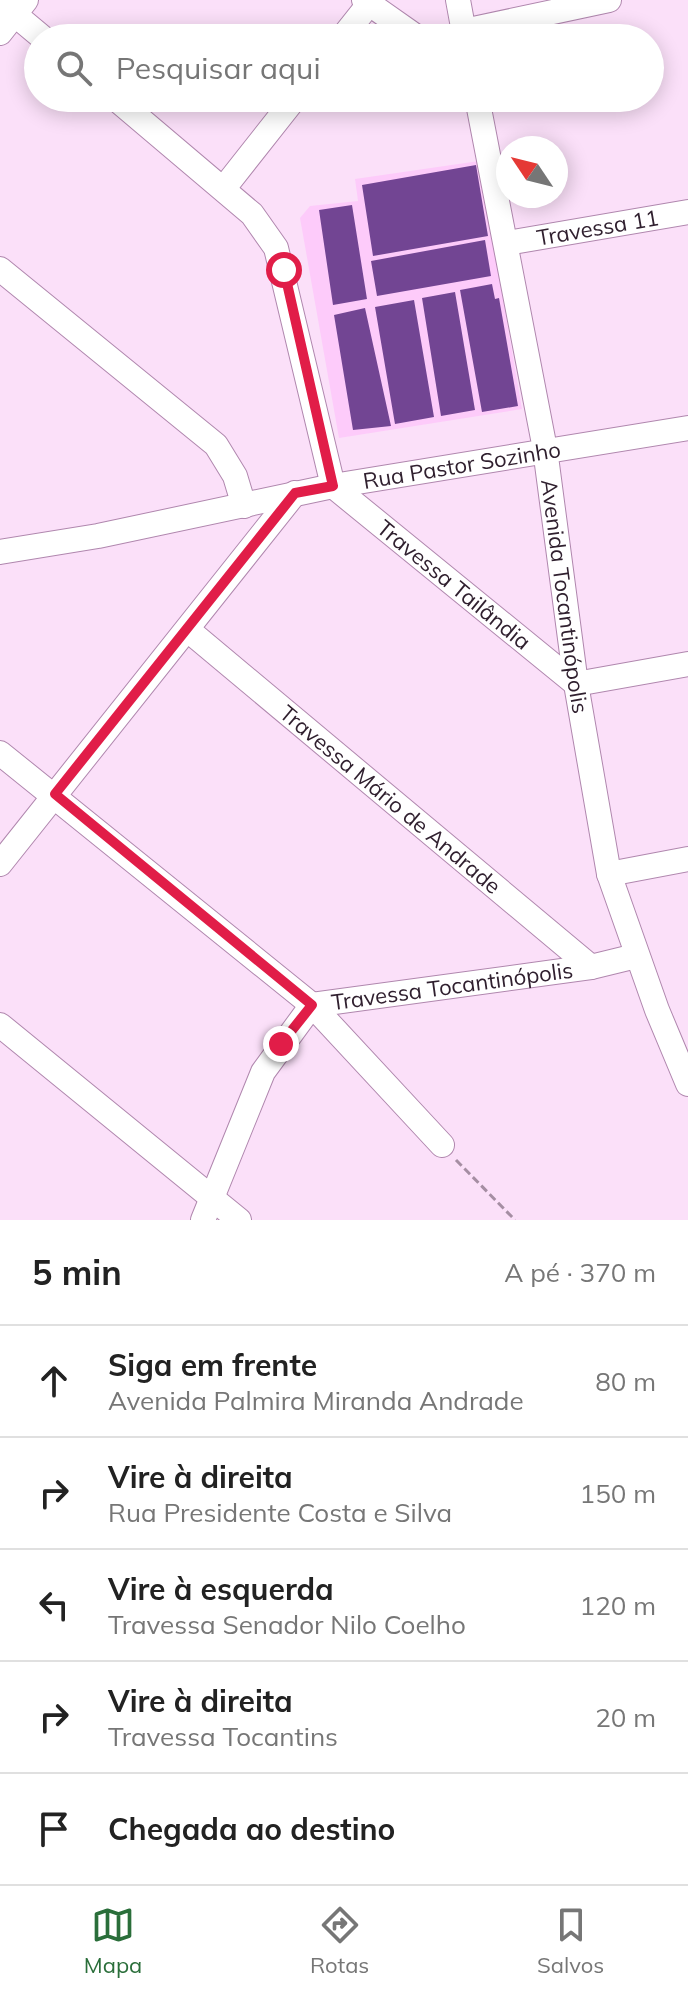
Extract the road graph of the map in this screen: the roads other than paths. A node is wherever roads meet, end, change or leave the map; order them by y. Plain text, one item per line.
1 (458, 0) edge
2 (609, 0) edge
3 (367, 2) edge
4 (352, 24) edge
5 (398, 24) edge
6 (462, 24) edge
7 (507, 24) edge
8 (132, 112) edge
9 (284, 112) edge
10 (480, 112) edge
11 (224, 188) junction
12 (688, 212) edge
13 (507, 243) junction
14 (0, 269) edge
15 (688, 428) edge
16 (545, 449) junction
17 (333, 486) junction
18 (295, 493) junction
19 (244, 506) junction
20 (0, 552) edge
21 (188, 630) junction
22 (688, 664) edge
23 (576, 684) junction
24 (0, 753) edge
25 (55, 794) junction
26 (688, 859) edge
27 (0, 864) edge
28 (609, 874) junction
29 (636, 956) junction
30 (591, 967) junction
31 (312, 1005) junction
32 (0, 1025) edge
33 (688, 1084) edge
34 (442, 1145) road end
35 (209, 1209) edge
36 (239, 1220) edge

1 - 6 street
2 - 7 street
3 - 4 street
3 - 5 street
8 - 11 street
9 - 11 street
10 - 13 street, Avenida Tocantinópolis
11 - 17 street
12 - 13 street, Travessa 11
13 - 16 street, Avenida Tocantinópolis
14 - 19 street
15 - 16 street, Rua Pastor Sozinho
16 - 17 street, Rua Pastor Sozinho
16 - 23 street, Avenida Tocantinópolis
17 - 18 street, Rua Pastor Sozinho
17 - 23 street, Travessa Tailândia
18 - 19 street, Rua Pastor Sozinho
18 - 21 street
19 - 20 street, Rua Pastor Sozinho
21 - 25 street
21 - 30 street, Travessa Mário de Andrade
22 - 23 street
23 - 28 street, Avenida Tocantinópolis
24 - 25 street
25 - 27 street
25 - 31 street
26 - 28 street
28 - 29 street, Avenida Tocantinópolis
29 - 30 street, Travessa Tocantinópolis
29 - 33 street, Avenida Tocantinópolis
30 - 31 street, Travessa Tocantinópolis
31 - 34 street
31 - 35 street
32 - 35 street
35 - 36 street

